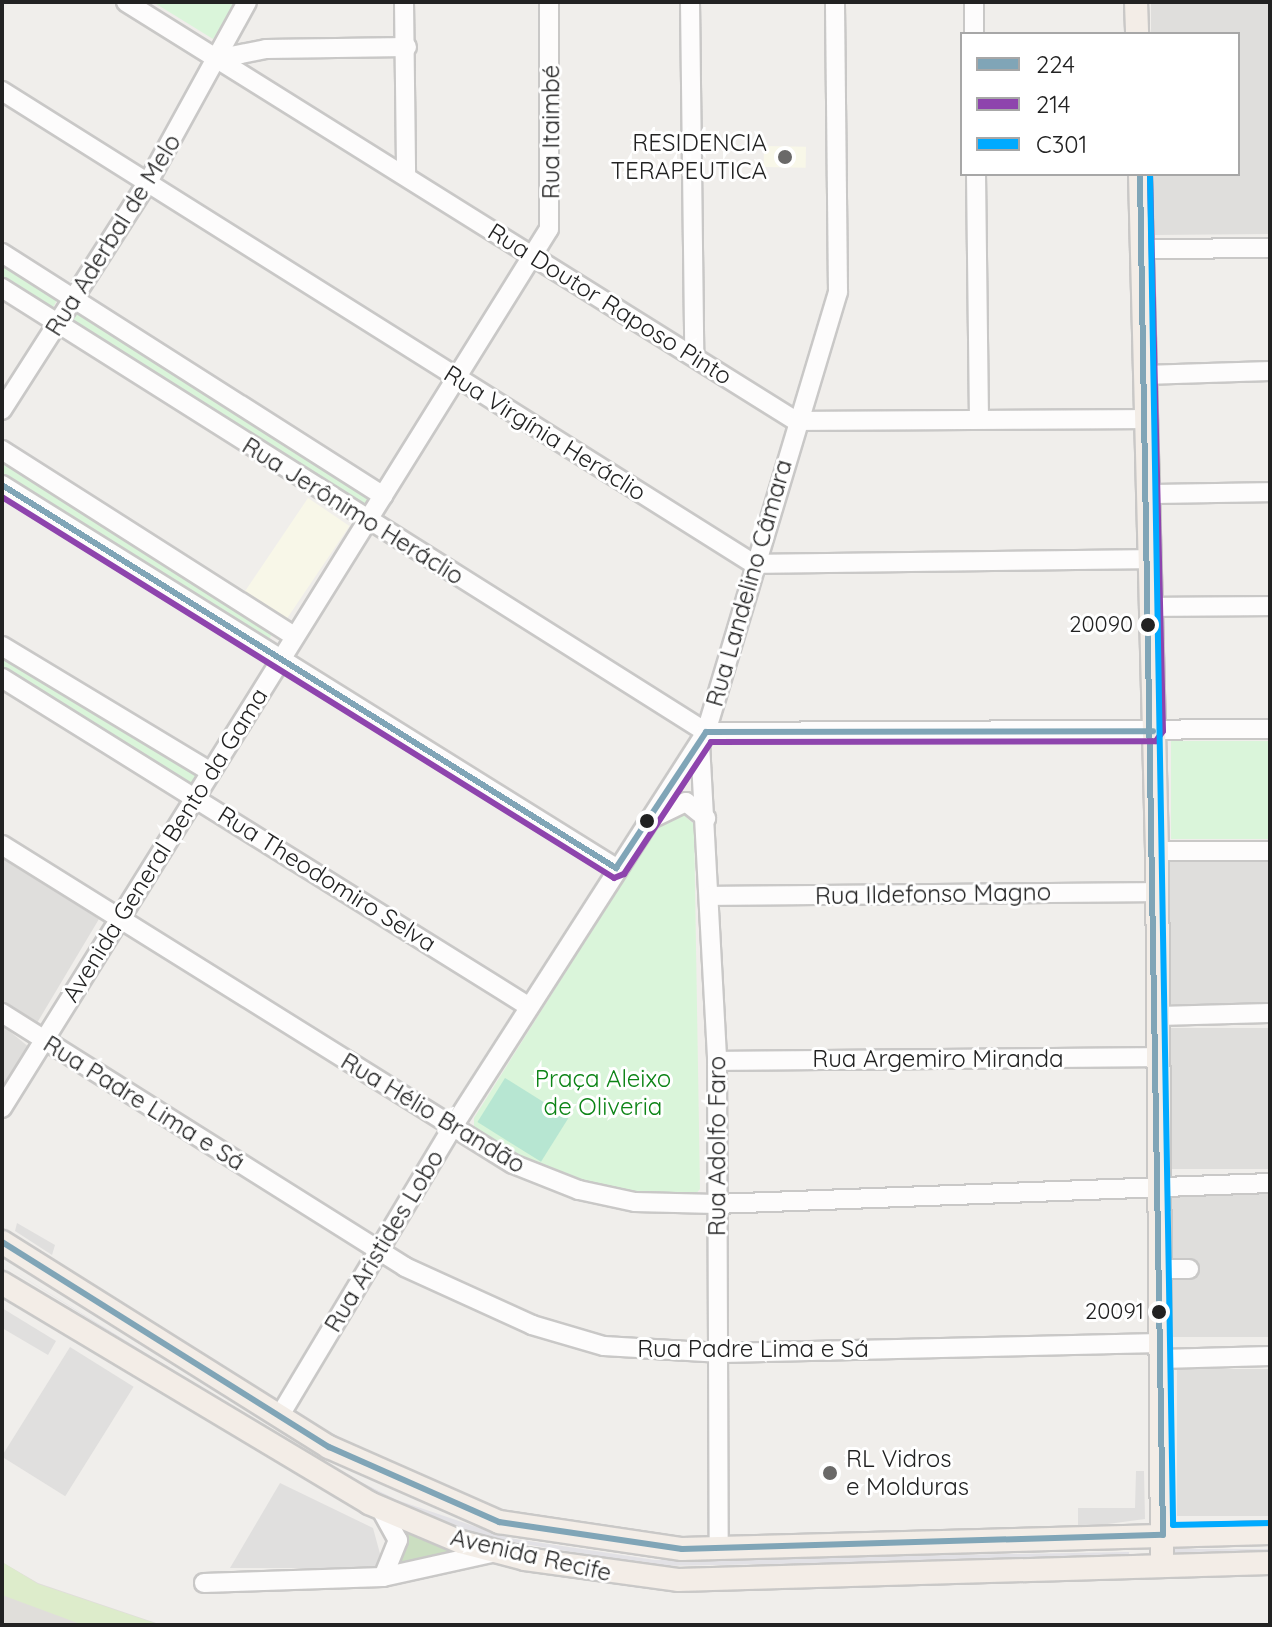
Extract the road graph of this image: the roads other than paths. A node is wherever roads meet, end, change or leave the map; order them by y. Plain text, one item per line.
1 (126, 2) edge
2 (247, 2) edge
3 (404, 2) edge
4 (549, 2) edge
5 (690, 2) edge
6 (835, 2) edge
7 (974, 2) edge
8 (1136, 2) edge
9 (974, 32) edge
10 (1137, 32) edge
11 (407, 47) junction
12 (221, 58) junction
13 (2, 91) edge
14 (406, 174) junction
15 (976, 176) edge
16 (1140, 176) edge
17 (148, 182) junction
18 (1270, 248) edge
19 (1142, 249) junction
20 (2, 253) edge
21 (534, 258) junction
22 (2, 288) edge
23 (75, 299) junction
24 (59, 324) junction
25 (694, 354) junction
26 (1270, 371) edge
27 (1145, 375) junction
28 (458, 378) junction
29 (2, 410) edge
30 (979, 419) junction
31 (1146, 419) junction
32 (796, 421) junction
33 (2, 450) edge
34 (2, 485) edge
35 (1270, 492) edge
36 (1148, 494) junction
37 (383, 496) junction
38 (367, 521) junction
39 (1149, 559) junction
40 (754, 564) junction
41 (1270, 606) edge
42 (1150, 607) junction
43 (294, 636) junction
44 (2, 646) edge
45 (279, 659) junction
46 (2, 678) edge
47 (1270, 729) edge
48 (1153, 731) junction
49 (703, 738) junction
50 (209, 771) junction
51 (195, 795) junction
52 (706, 818) junction
53 (646, 823) junction
54 (2, 845) edge
55 (1157, 851) junction
56 (1270, 851) edge
57 (616, 868) junction
58 (1157, 892) junction
59 (710, 896) junction
60 (118, 919) junction
61 (528, 1006) junction
62 (2, 1013) edge
63 (1270, 1013) edge
64 (1158, 1016) junction
65 (45, 1041) junction
66 (1158, 1057) junction
67 (717, 1061) junction
68 (2, 1108) edge
69 (452, 1128) junction
70 (1270, 1183) edge
71 (1160, 1188) junction
72 (716, 1204) junction
73 (2, 1242) edge
74 (378, 1252) junction
75 (1160, 1269) junction
76 (1189, 1269) dead end
77 (2, 1283) edge
78 (1161, 1351) junction
79 (722, 1353) junction
80 (1270, 1356) edge
81 (279, 1417) junction
82 (380, 1508) junction
83 (1270, 1533) edge
84 (1163, 1535) junction
85 (719, 1548) junction
86 (496, 1552) junction
87 (1162, 1563) junction
88 (1270, 1563) edge
89 (383, 1577) junction
90 (204, 1583) dead end

1 - 12 street, Rua Doutor Raposo Pinto
2 - 12 street, Rua Aderbal de Melo
3 - 11 street
4 - 21 street, Rua Itaimbé
5 - 25 street
6 - 32 street, Rua Landelino Câmara
7 - 9 street
8 - 10 main road
11 - 12 street
11 - 14 street
12 - 14 street, Rua Doutor Raposo Pinto
12 - 17 street, Rua Aderbal de Melo
13 - 17 street, Rua Virgínia Heráclio
14 - 21 street, Rua Doutor Raposo Pinto
15 - 30 street
16 - 19 main road
17 - 23 street, Rua Aderbal de Melo
17 - 28 street, Rua Virgínia Heráclio
18 - 19 street
19 - 27 main road
20 - 23 street, Rua Jerônimo Heráclio
21 - 25 street, Rua Doutor Raposo Pinto
21 - 28 street, Avenida General Bento da Gama
22 - 24 street, Rua Jerônimo Heráclio
23 - 24 street, Rua Aderbal de Melo
23 - 37 street, Rua Jerônimo Heráclio
24 - 29 street, Rua Aderbal de Melo
24 - 38 street, Rua Jerônimo Heráclio
25 - 32 street, Rua Doutor Raposo Pinto
26 - 27 street
27 - 31 main road
28 - 37 street, Avenida General Bento da Gama
28 - 40 street, Rua Virgínia Heráclio
30 - 31 street
30 - 32 street
31 - 36 main road
32 - 40 street, Rua Landelino Câmara
33 - 43 street
34 - 45 street
35 - 36 street
36 - 39 main road
37 - 38 street, Avenida General Bento da Gama
38 - 43 street, Avenida General Bento da Gama
38 - 49 street, Rua Jerônimo Heráclio
39 - 40 street
39 - 42 main road
40 - 49 street, Rua Landelino Câmara
41 - 42 street
42 - 48 main road
43 - 45 street, Avenida General Bento da Gama
44 - 50 street, Rua Theodomiro Selva
45 - 50 street, Avenida General Bento da Gama
45 - 57 street
46 - 51 street, Rua Theodomiro Selva
47 - 48 street
48 - 49 street
48 - 55 main road
49 - 52 street, Rua Adolfo Faro
49 - 53 street, Rua Aristides Lobo
50 - 51 street, Avenida General Bento da Gama
51 - 60 street, Avenida General Bento da Gama
51 - 61 street, Rua Theodomiro Selva
52 - 53 street, Rua Aristides Lobo
52 - 59 street, Rua Adolfo Faro
53 - 57 street, Rua Aristides Lobo
54 - 60 street, Rua Hélio Brandão
55 - 56 street
55 - 58 main road
57 - 61 street, Rua Aristides Lobo
58 - 59 street, Rua Ildefonso Magno
58 - 64 main road
59 - 67 street, Rua Adolfo Faro
60 - 65 street, Avenida General Bento da Gama
60 - 69 street, Rua Hélio Brandão
61 - 69 street, Rua Aristides Lobo
62 - 65 street, Rua Padre Lima e Sá
63 - 64 street
64 - 66 main road
65 - 68 street, Avenida General Bento da Gama
65 - 74 street, Rua Padre Lima e Sá
66 - 67 street, Rua Argemiro Miranda
66 - 71 main road
67 - 72 street, Rua Adolfo Faro
69 - 72 street, Rua Hélio Brandão
69 - 74 street, Rua Aristides Lobo
70 - 71 street, Rua Hélio Brandão
71 - 72 street, Rua Hélio Brandão
71 - 75 main road
72 - 79 street, Rua Adolfo Faro
73 - 81 main road, Avenida Recife
74 - 79 street, Rua Padre Lima e Sá
74 - 81 street, Rua Aristides Lobo
75 - 76 street
75 - 78 main road
77 - 82 main road, Avenida Recife
78 - 79 street, Rua Padre Lima e Sá
78 - 80 street, Rua Padre Lima e Sá
78 - 84 main road
79 - 85 street, Rua Adolfo Faro
81 - 85 main road, Avenida Recife
82 - 86 main road, Avenida Recife
82 - 89 street
83 - 84 main road, Avenida Recife
84 - 85 main road, Avenida Recife
84 - 87 main road
86 - 87 main road, Avenida Recife
86 - 89 street
87 - 88 main road, Avenida Recife
89 - 90 street

